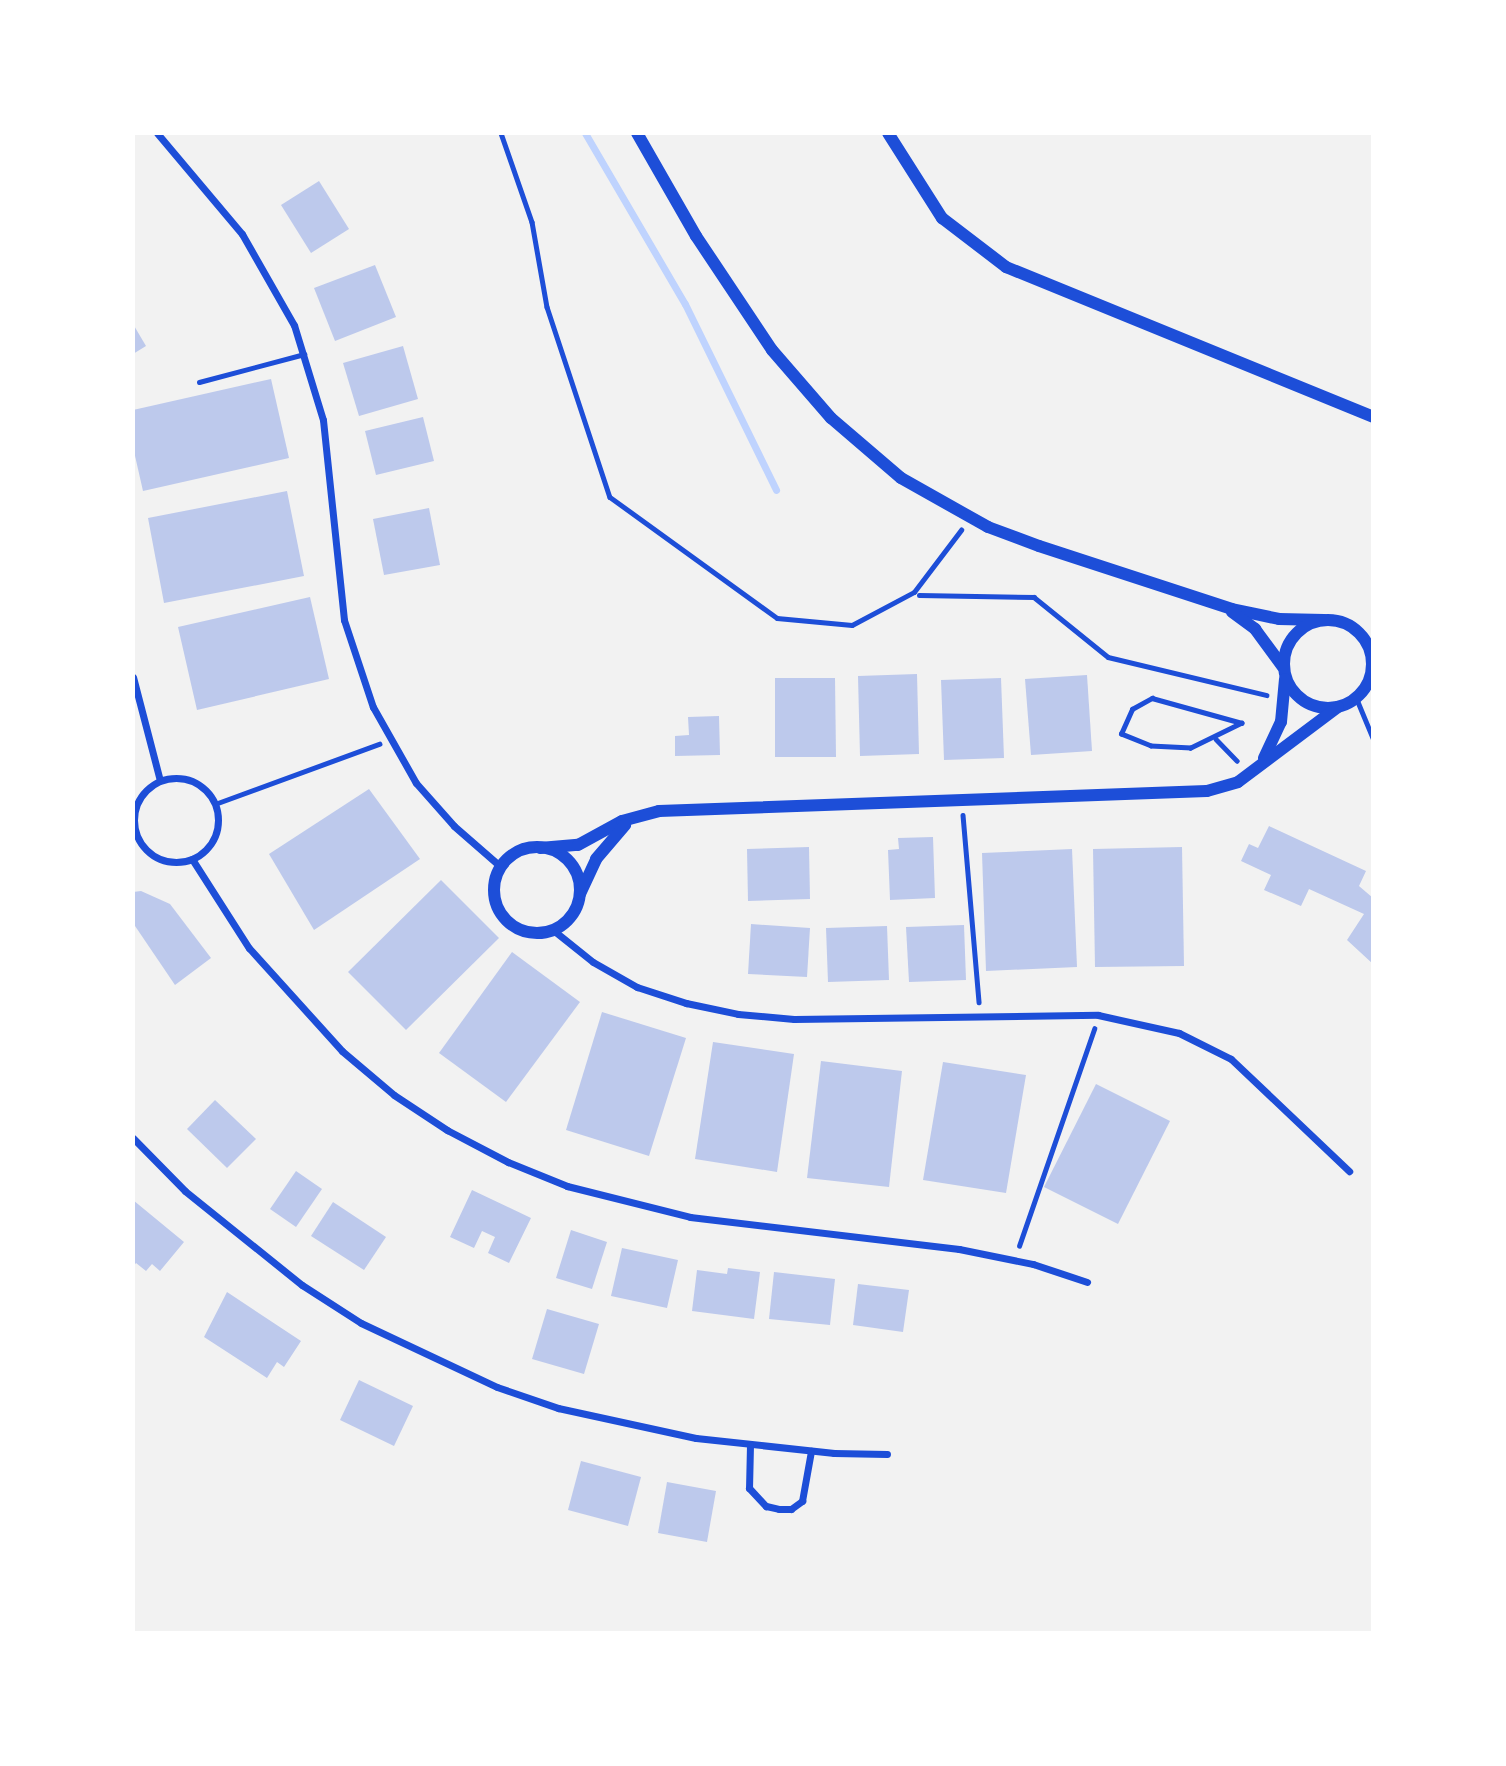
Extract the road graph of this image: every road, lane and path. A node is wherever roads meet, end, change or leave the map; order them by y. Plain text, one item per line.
1 (157, 133) edge
2 (501, 133) edge
3 (637, 133) edge
4 (888, 133) edge
5 (303, 354) junction
6 (199, 382) dead end
7 (1373, 417) edge
8 (971, 518) junction
9 (919, 595) dead end
10 (1223, 606) junction
11 (1324, 620) junction
12 (1284, 671) junction
13 (133, 677) edge
14 (1356, 698) junction
15 (1285, 699) junction
16 (1338, 707) junction
17 (1216, 739) junction
18 (1373, 739) edge
19 (389, 740) junction
20 (1260, 764) junction
21 (1250, 774) junction
22 (160, 781) junction
23 (961, 801) junction
24 (215, 804) junction
25 (636, 816) junction
26 (135, 837) edge
27 (540, 848) junction
28 (192, 859) junction
29 (501, 867) junction
30 (579, 894) junction
31 (553, 930) junction
32 (1098, 1015) junction
33 (981, 1019) junction
34 (133, 1138) edge
35 (1349, 1171) dead end
36 (1015, 1260) junction
37 (1087, 1282) dead end
38 (750, 1444) junction
39 (811, 1451) junction
40 (887, 1454) dead end

1 - 5 street
2 - 8 path
3 - 8 street
4 - 7 street
5 - 6 lane
5 - 19 street
8 - 10 street
9 - 15 path
10 - 11 street
10 - 12 street
11 - 12 street
11 - 14 street
12 - 15 street
12 - 16 street
13 - 22 street
14 - 16 street
14 - 18 lane
15 - 20 street
16 - 20 street
17 - 17 path
17 - 21 path
19 - 24 path
19 - 29 street
20 - 21 street
21 - 23 street
22 - 24 street
22 - 26 street
23 - 25 street
23 - 33 path
24 - 28 street
25 - 27 street
25 - 30 street
26 - 28 street
27 - 29 street
27 - 30 street
28 - 36 street
29 - 31 street
30 - 31 street
31 - 33 street
32 - 33 street
32 - 35 street
32 - 36 path
34 - 38 street
36 - 37 street
38 - 39 street
38 - 39 street
39 - 40 street

